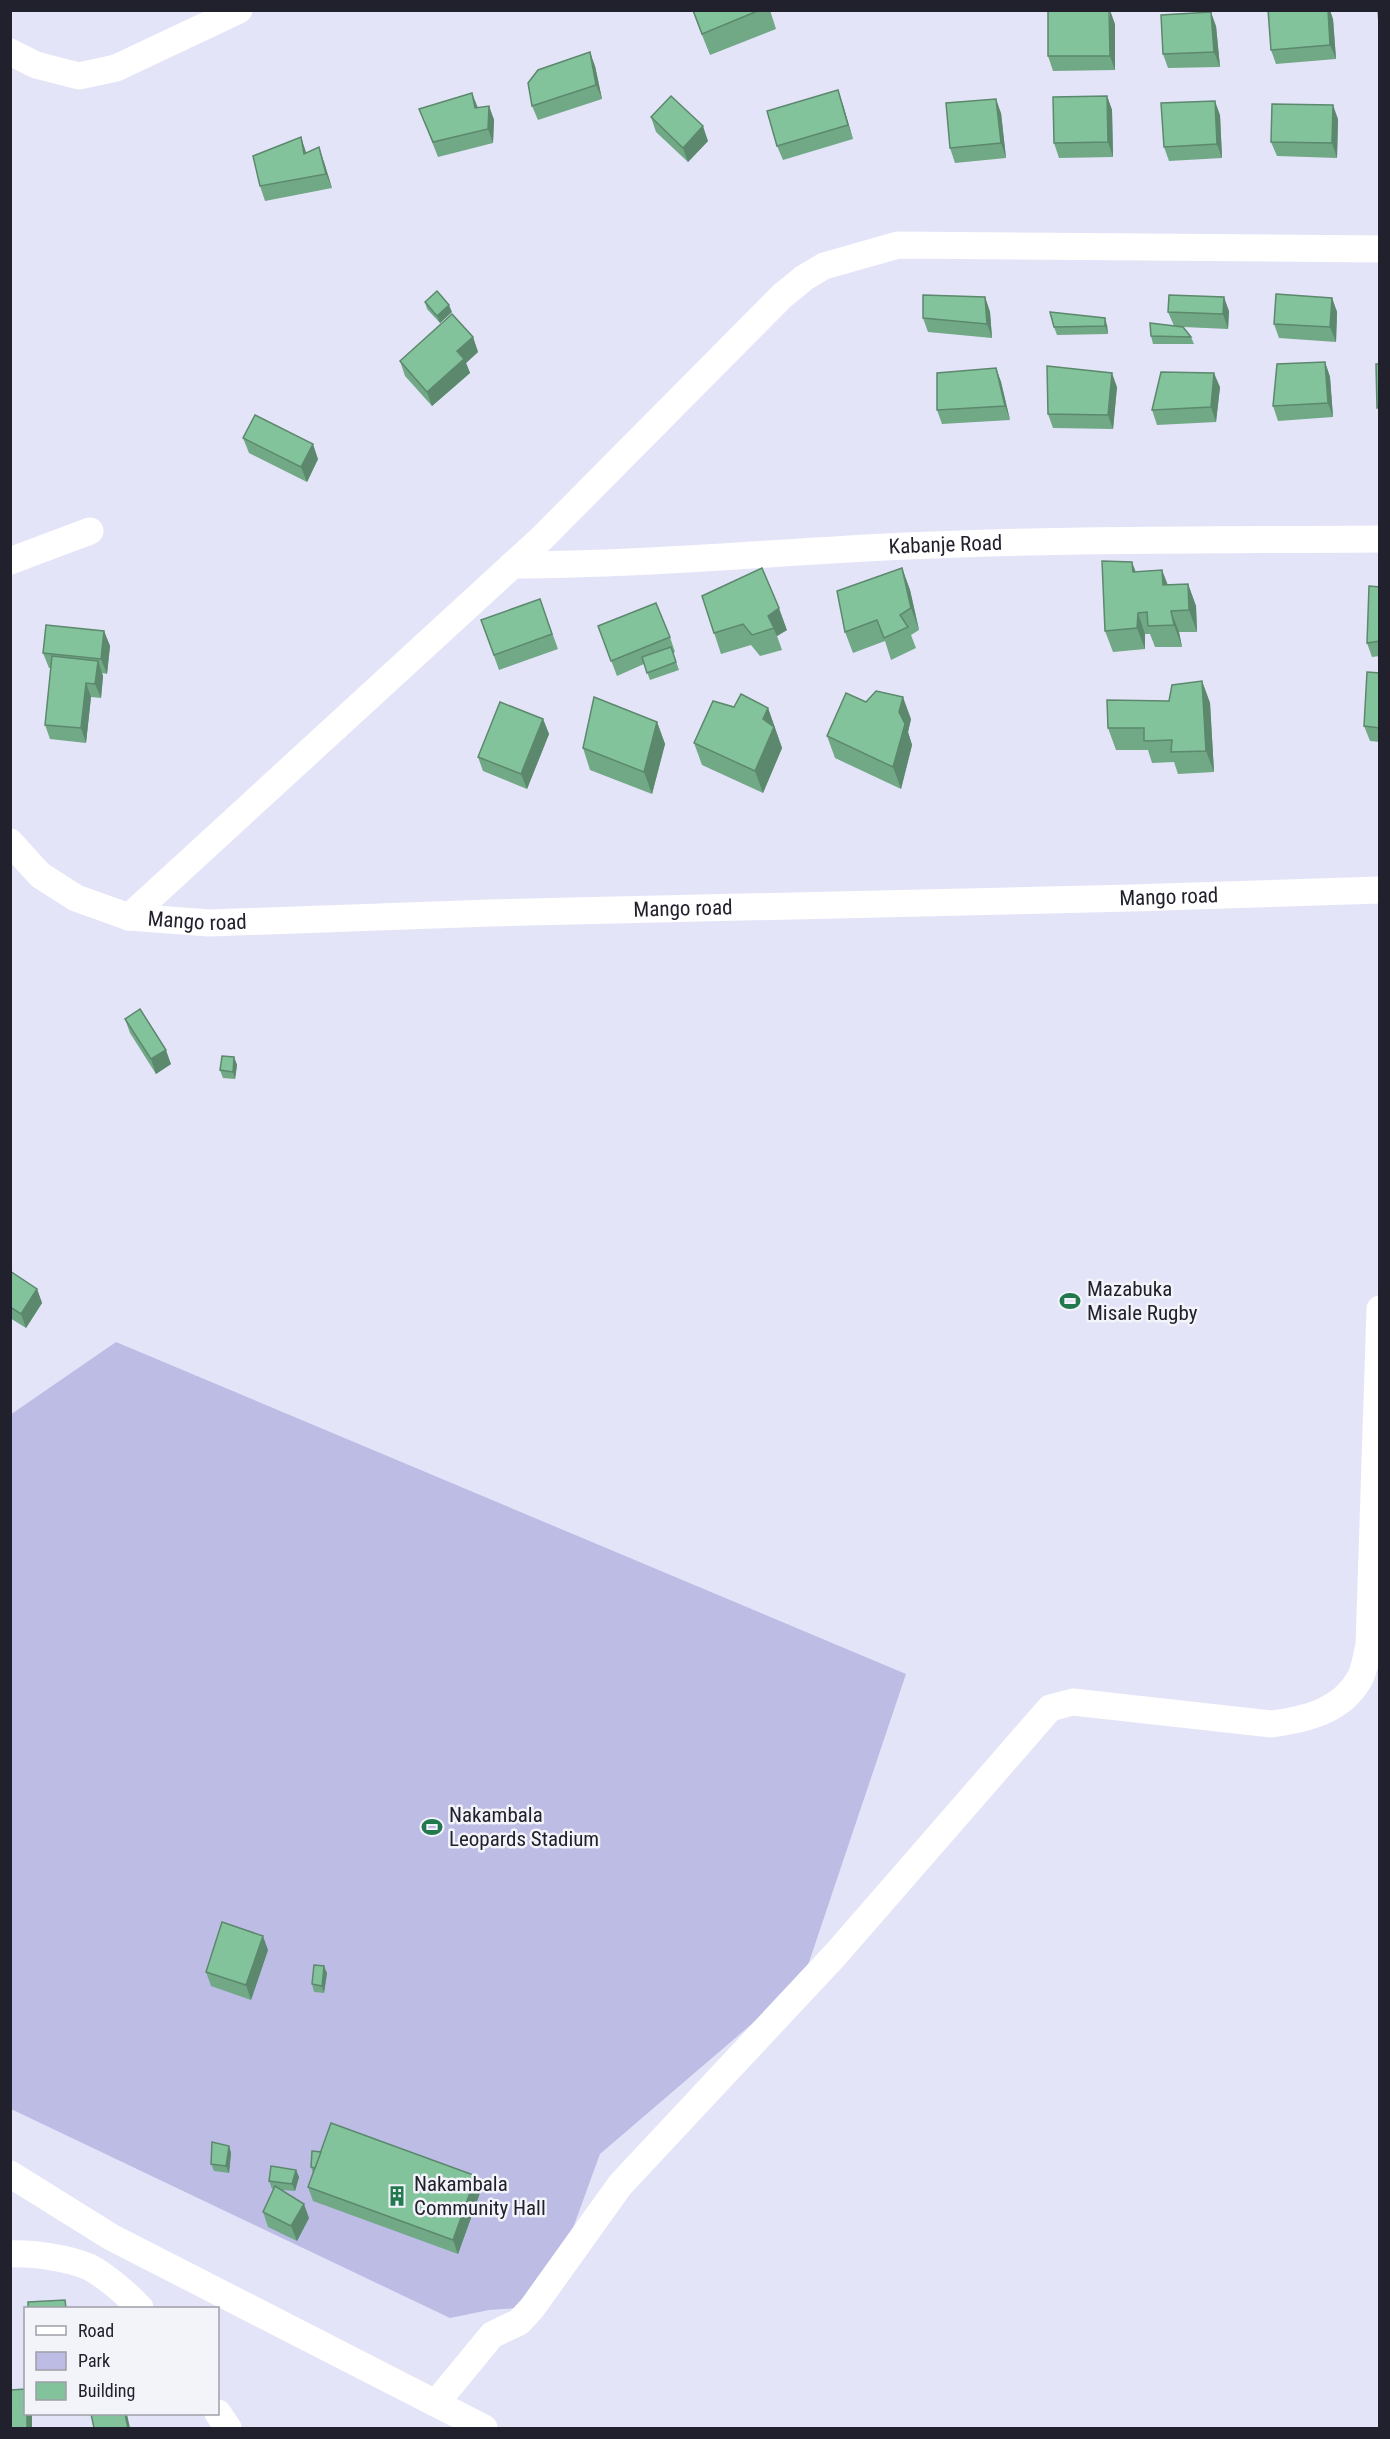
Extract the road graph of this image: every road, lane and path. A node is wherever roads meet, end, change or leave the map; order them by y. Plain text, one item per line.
1 (238, 10) edge
2 (10, 52) edge
3 (1380, 249) edge
4 (90, 531) dead end
5 (1380, 539) edge
6 (10, 561) edge
7 (512, 565) junction
8 (10, 842) edge
9 (1380, 890) edge
10 (129, 917) junction
11 (1380, 1310) edge
12 (10, 2174) edge
13 (111, 2237) junction
14 (10, 2254) edge
15 (89, 2267) junction
16 (139, 2307) edge
17 (436, 2403) junction
18 (219, 2414) edge
19 (228, 2428) edge
20 (484, 2428) edge

1 - 2 street
3 - 7 street
4 - 6 street
5 - 7 street, Kabanje Road
7 - 10 street
8 - 10 street, Mango road
9 - 10 street, Mango road
11 - 17 street
12 - 13 street
13 - 15 street
13 - 17 street
14 - 15 street
15 - 16 street
17 - 20 street
18 - 19 street

